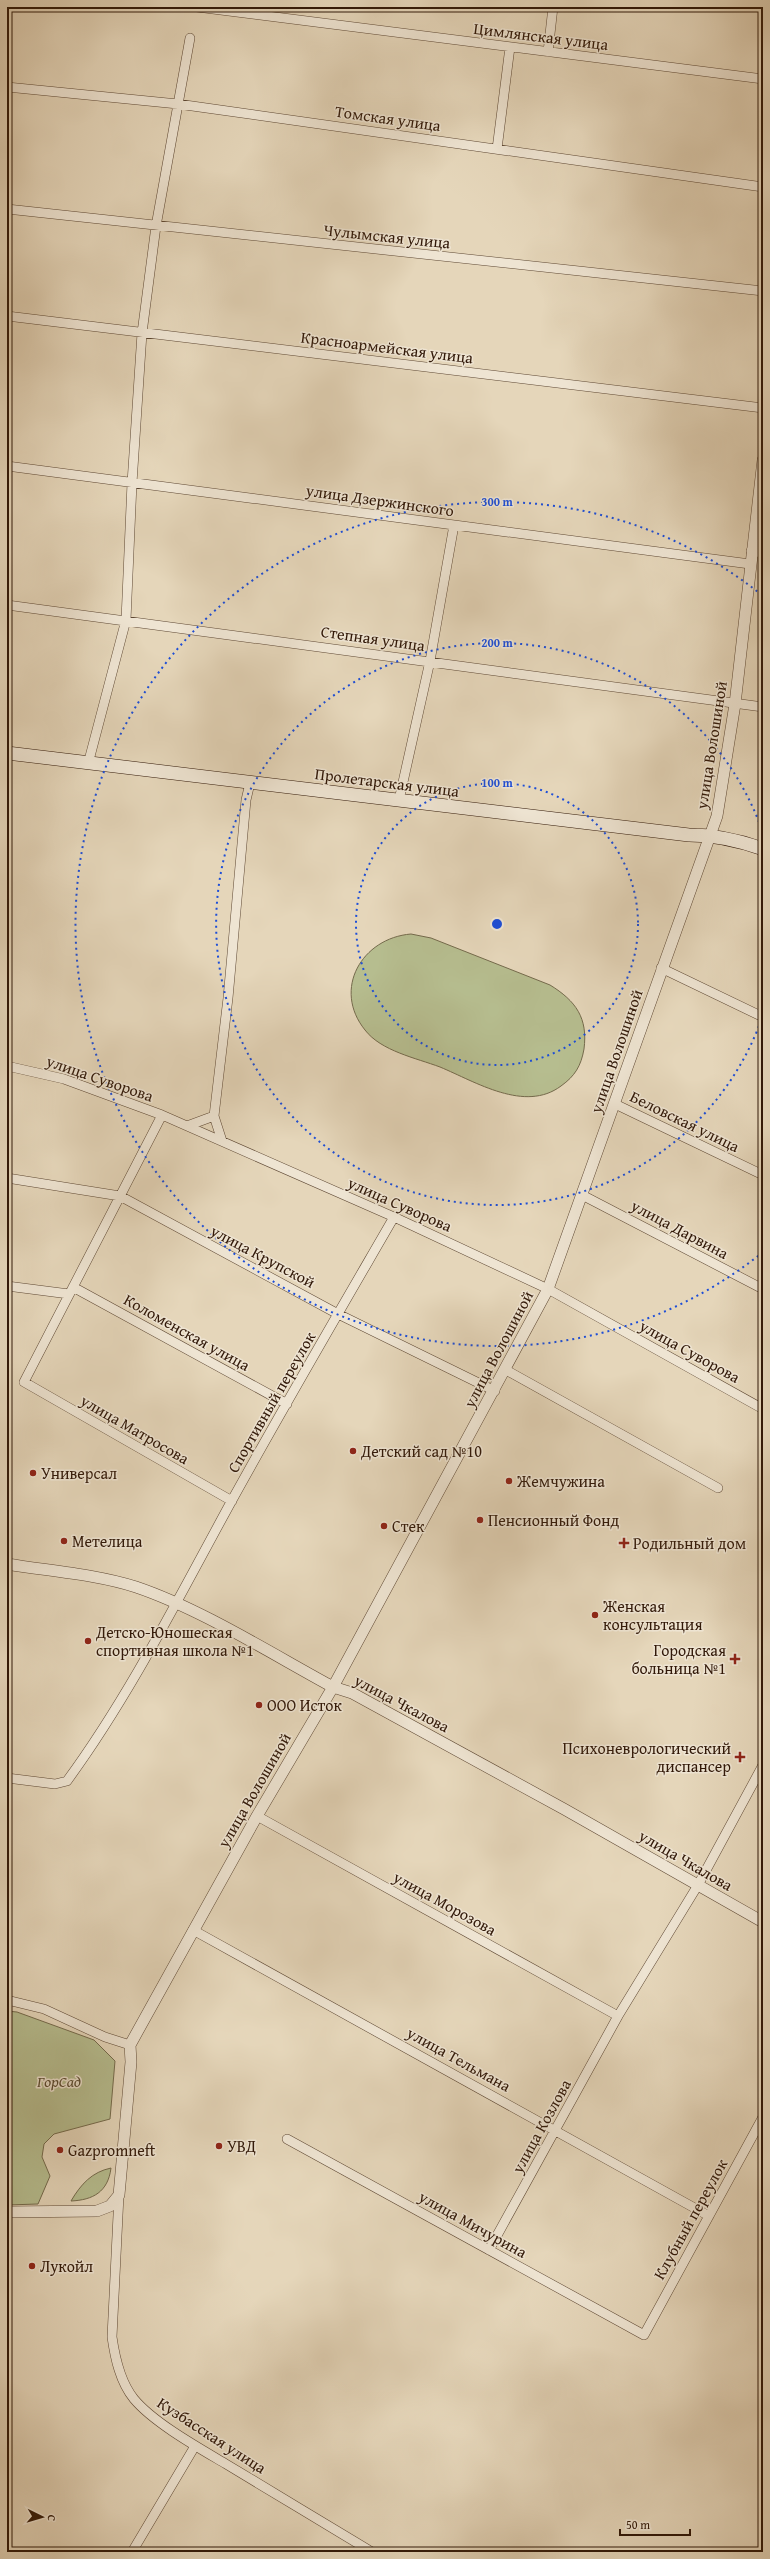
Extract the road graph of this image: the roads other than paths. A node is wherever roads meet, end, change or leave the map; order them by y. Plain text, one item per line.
1 (197, 7) edge
2 (553, 7) edge
3 (190, 38) dead end
4 (510, 47) junction
5 (548, 52) junction
6 (763, 78) edge
7 (7, 87) edge
8 (178, 104) junction
9 (497, 149) junction
10 (763, 187) edge
11 (7, 209) edge
12 (156, 226) junction
13 (763, 292) edge
14 (7, 316) edge
15 (142, 333) junction
16 (763, 408) edge
17 (763, 460) edge
18 (7, 466) edge
19 (132, 483) junction
20 (454, 525) junction
21 (752, 551) junction
22 (763, 553) edge
23 (750, 564) junction
24 (7, 604) edge
25 (126, 620) junction
26 (430, 661) junction
27 (735, 704) junction
28 (763, 708) edge
29 (7, 753) edge
30 (88, 764) junction
31 (250, 783) junction
32 (399, 800) junction
33 (710, 835) junction
34 (763, 849) edge
35 (661, 968) junction
36 (763, 1017) edge
37 (7, 1066) edge
38 (615, 1104) junction
39 (162, 1115) junction
40 (214, 1116) junction
41 (187, 1126) junction
42 (222, 1141) junction
43 (763, 1175) edge
44 (7, 1178) edge
45 (582, 1194) junction
46 (120, 1196) junction
47 (394, 1217) junction
48 (7, 1286) edge
49 (548, 1289) junction
50 (763, 1289) edge
51 (71, 1290) junction
52 (338, 1314) junction
53 (506, 1370) junction
54 (495, 1391) junction
55 (286, 1404) junction
56 (763, 1409) edge
57 (718, 1488) dead end
58 (232, 1501) junction
59 (7, 1564) edge
60 (176, 1603) junction
61 (333, 1687) junction
62 (763, 1765) edge
63 (7, 1778) edge
64 (257, 1816) junction
65 (698, 1885) junction
66 (763, 1922) edge
67 (193, 1930) junction
68 (7, 2000) edge
69 (618, 2016) junction
70 (130, 2045) junction
71 (763, 2117) edge
72 (556, 2130) junction
73 (287, 2139) dead end
74 (119, 2195) junction
75 (7, 2212) edge
76 (709, 2216) junction
77 (489, 2250) junction
78 (644, 2335) joint
79 (195, 2446) junction
80 (132, 2552) edge
81 (372, 2552) edge

1 - 4 street, Цимлянская улица
2 - 5 street
3 - 8 street
4 - 5 street, Цимлянская улица
4 - 9 street
5 - 6 street, Цимлянская улица
7 - 8 street, Томская улица
8 - 9 street, Томская улица
8 - 12 street
9 - 10 street, Томская улица
11 - 12 street, Чулымская улица
12 - 13 street, Чулымская улица
12 - 15 street
14 - 15 street, Красноармейская улица
15 - 16 street, Красноармейская улица
15 - 19 street
17 - 21 street, улица Волошиной
18 - 19 street, улица Дзержинского
19 - 20 street, улица Дзержинского
19 - 25 street
20 - 23 street, улица Дзержинского
20 - 26 street
21 - 22 street
21 - 23 street, улица Волошиной
23 - 27 street, улица Волошиной
24 - 25 street, Степная улица
25 - 26 street, Степная улица
25 - 30 street
26 - 27 street, Степная улица
26 - 32 street
27 - 28 street, Степная улица
27 - 33 street, улица Волошиной
29 - 30 main road, Пролетарская улица
30 - 31 main road, Пролетарская улица
31 - 32 main road, Пролетарская улица
31 - 40 street
32 - 33 main road, Пролетарская улица
33 - 34 main road, Пролетарская улица
33 - 35 street, улица Волошиной
35 - 36 street
35 - 38 street, улица Волошиной
37 - 39 street, улица Суворова
38 - 43 street, Беловская улица
38 - 45 street, улица Волошиной
39 - 41 street, улица Суворова
39 - 46 street
40 - 41 street
40 - 42 street
41 - 42 street, улица Суворова
42 - 47 street, улица Суворова
44 - 46 street, улица Крупской
45 - 49 street, улица Волошиной
45 - 50 street, улица Дарвина
46 - 51 street
46 - 52 street, улица Крупской
47 - 49 street, улица Суворова
47 - 52 street, Спортивный переулок
48 - 51 street, Коломенская улица
49 - 53 street, улица Волошиной
49 - 56 street, улица Суворова
51 - 55 street, Коломенская улица
51 - 58 street, улица Матросова
52 - 54 street, улица Крупской
52 - 55 street, Спортивный переулок
53 - 54 street, улица Волошиной
53 - 57 street
54 - 61 street, улица Волошиной
55 - 58 street, Спортивный переулок
58 - 60 street, Спортивный переулок
59 - 60 street, улица Чкалова
60 - 61 street, улица Чкалова
60 - 63 street, Спортивный переулок
61 - 64 street, улица Волошиной
61 - 65 street, улица Чкалова
62 - 65 street, улица Козлова
64 - 67 street, улица Волошиной
64 - 69 street, улица Морозова
65 - 66 street, улица Чкалова
65 - 69 street, улица Козлова
67 - 70 street, улица Волошиной
67 - 72 street, улица Тельмана
68 - 70 street
69 - 72 street, улица Козлова
70 - 74 street, улица Волошиной
71 - 76 street, Клубный переулок
72 - 76 street, улица Тельмана
72 - 77 street, улица Козлова
73 - 77 street, улица Мичурина
74 - 75 street
74 - 79 street, Кузбасская улица
76 - 78 street, Клубный переулок
77 - 78 street, улица Мичурина
79 - 80 street
79 - 81 street, Кузбасская улица

